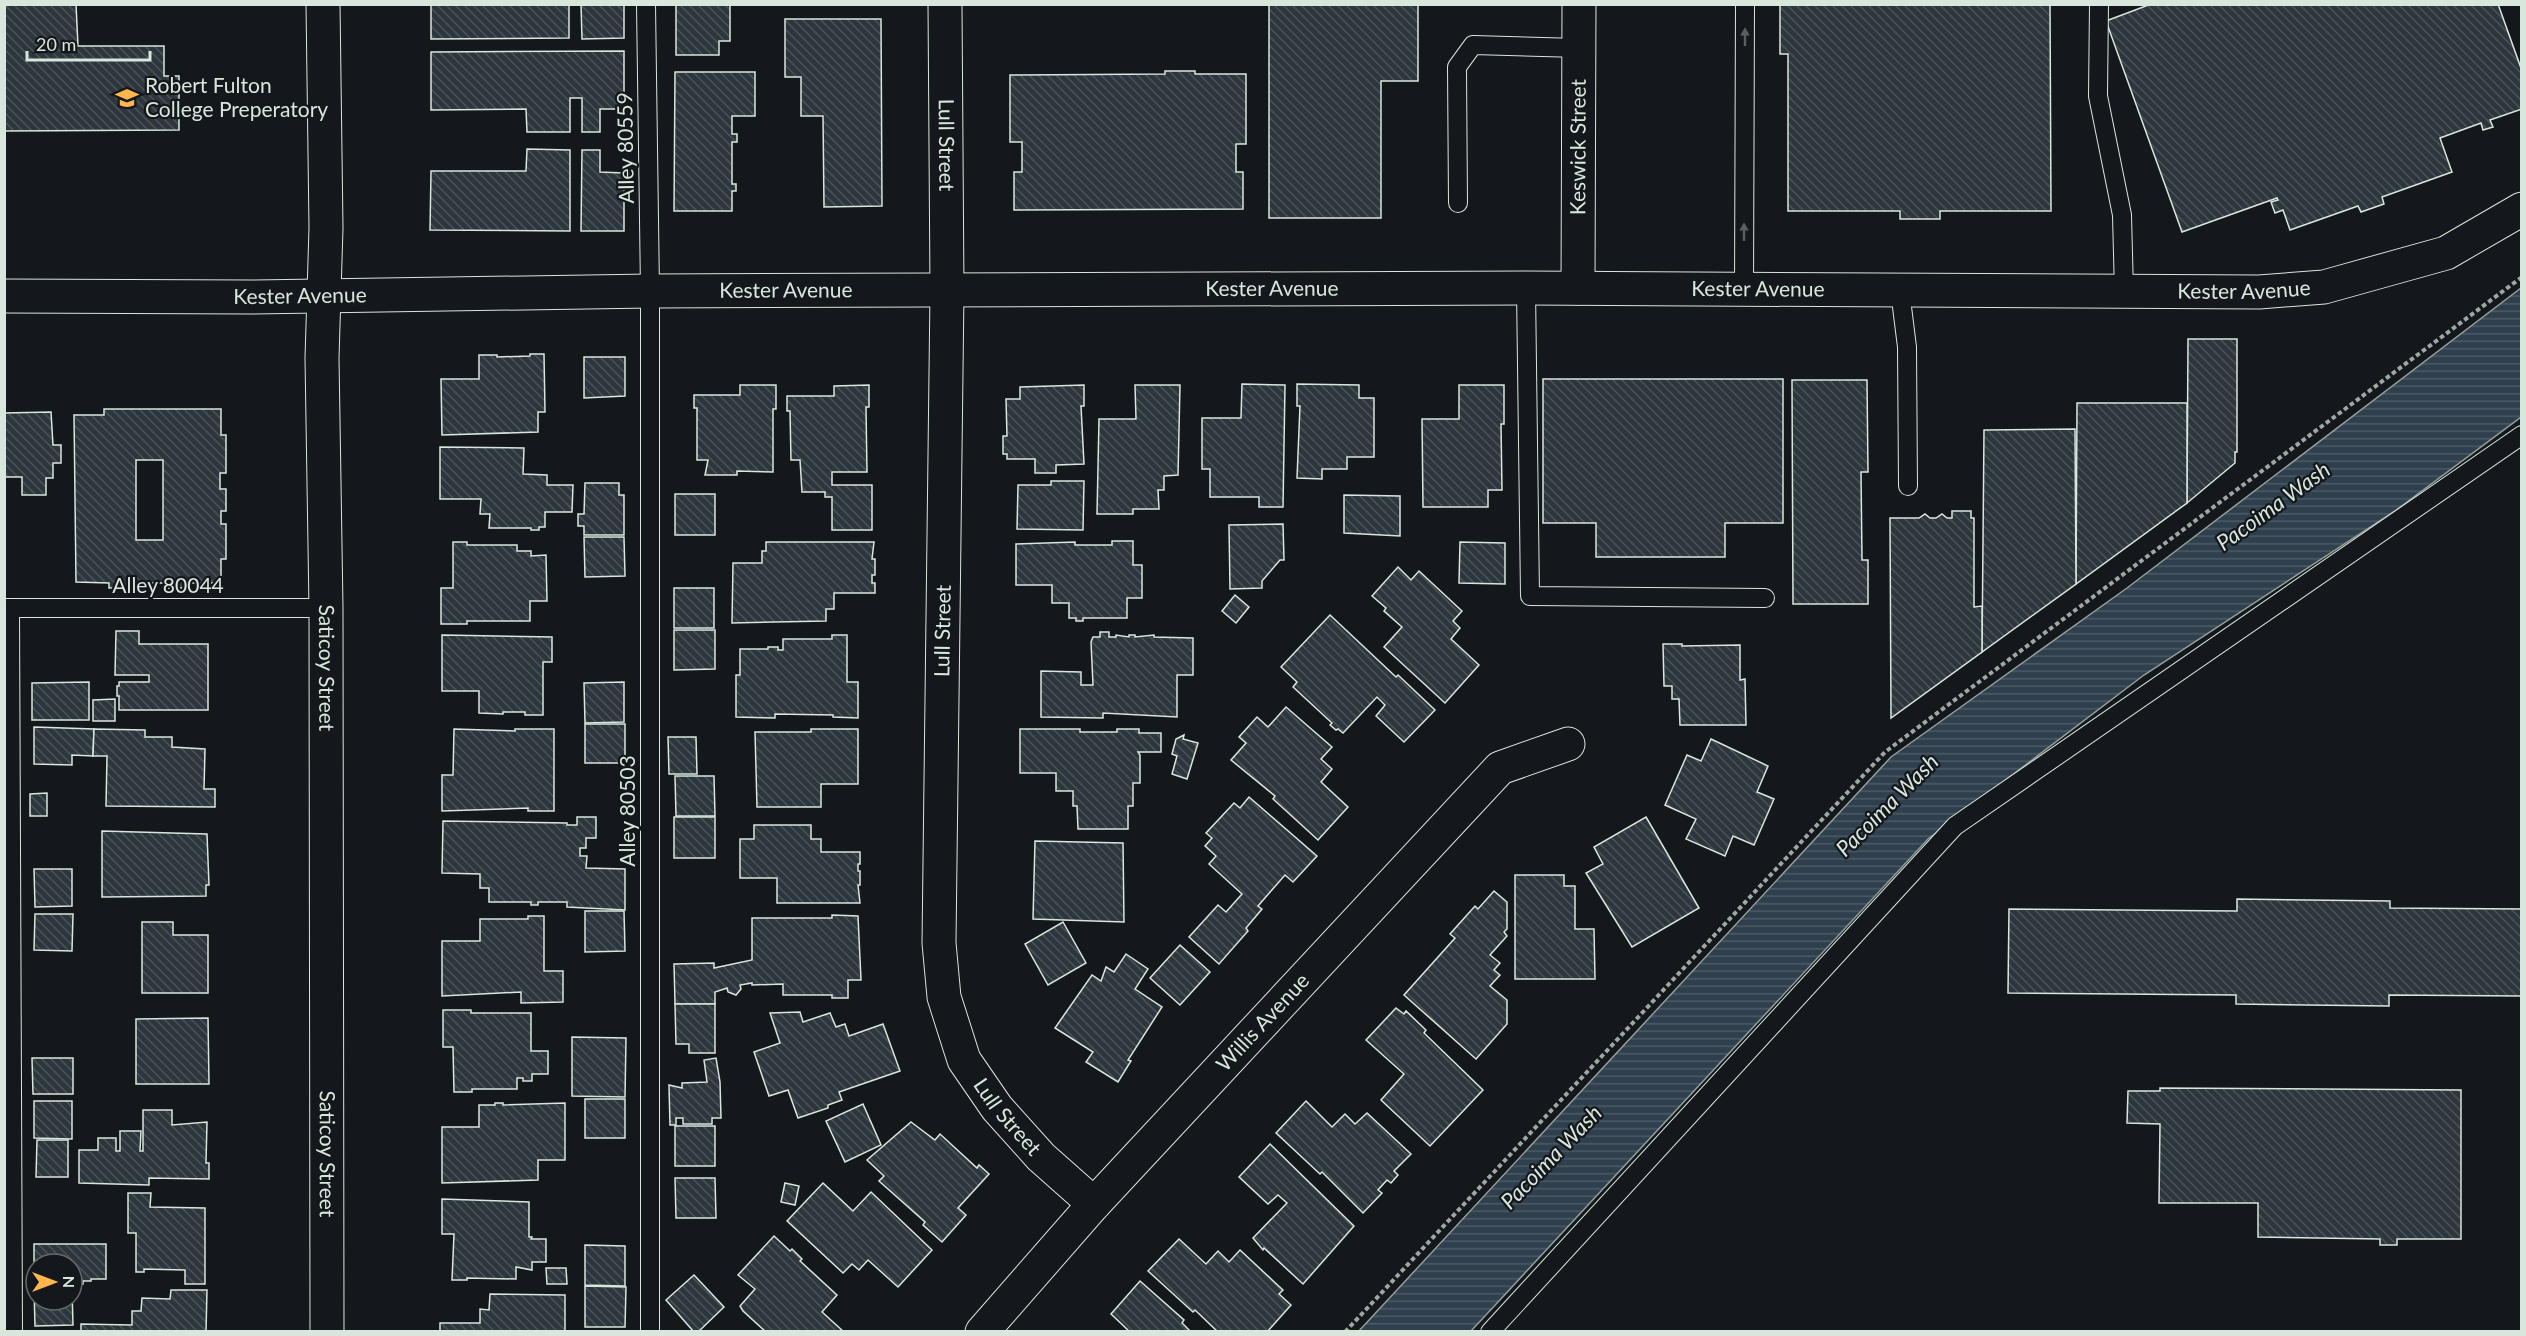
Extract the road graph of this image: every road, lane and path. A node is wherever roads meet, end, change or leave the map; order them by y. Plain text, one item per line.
1 (323, 4) edge
2 (646, 4) edge
3 (945, 4) edge
4 (1580, 4) edge
5 (1745, 4) edge
6 (2099, 4) edge
7 (1580, 48) junction
8 (1458, 203) dead end
9 (2522, 209) edge
10 (2522, 277) edge
11 (1526, 288) junction
12 (1578, 288) junction
13 (1744, 290) junction
14 (650, 291) junction
15 (947, 291) junction
16 (1900, 291) junction
17 (2124, 292) junction
18 (4, 296) edge
19 (325, 296) junction
20 (2522, 435) edge
21 (1908, 486) dead end
22 (1765, 598) dead end
23 (7, 608) edge
24 (326, 608) junction
25 (1568, 744) dead end
26 (1094, 1204) junction
27 (13, 1332) edge
28 (327, 1332) edge
29 (650, 1332) edge
30 (982, 1332) edge
31 (1345, 1332) edge
32 (1490, 1332) edge

1 - 19 street, Saticoy Street
2 - 14 lane, Alley 80559
3 - 15 street, Lull Street
4 - 7 street, Keswick Street
13 -> 5 lane
6 - 17 lane
7 - 8 lane
7 - 12 street, Keswick Street
9 - 17 street, Kester Avenue
10 - 31 path
11 - 12 street, Kester Avenue
11 - 15 street, Kester Avenue
11 - 22 lane
12 - 13 street, Kester Avenue
13 - 16 street, Kester Avenue
14 - 15 street, Kester Avenue
14 - 19 street, Kester Avenue
14 - 29 lane, Alley 80503
15 - 26 street, Lull Street
16 - 17 street, Kester Avenue
16 - 21 lane
18 - 19 street, Kester Avenue
19 - 24 street, Saticoy Street
20 - 32 lane
23 - 24 lane, Alley 80044
23 - 27 lane
24 - 28 street, Saticoy Street
25 - 26 street, Willis Avenue
26 - 30 street, Willis Avenue

